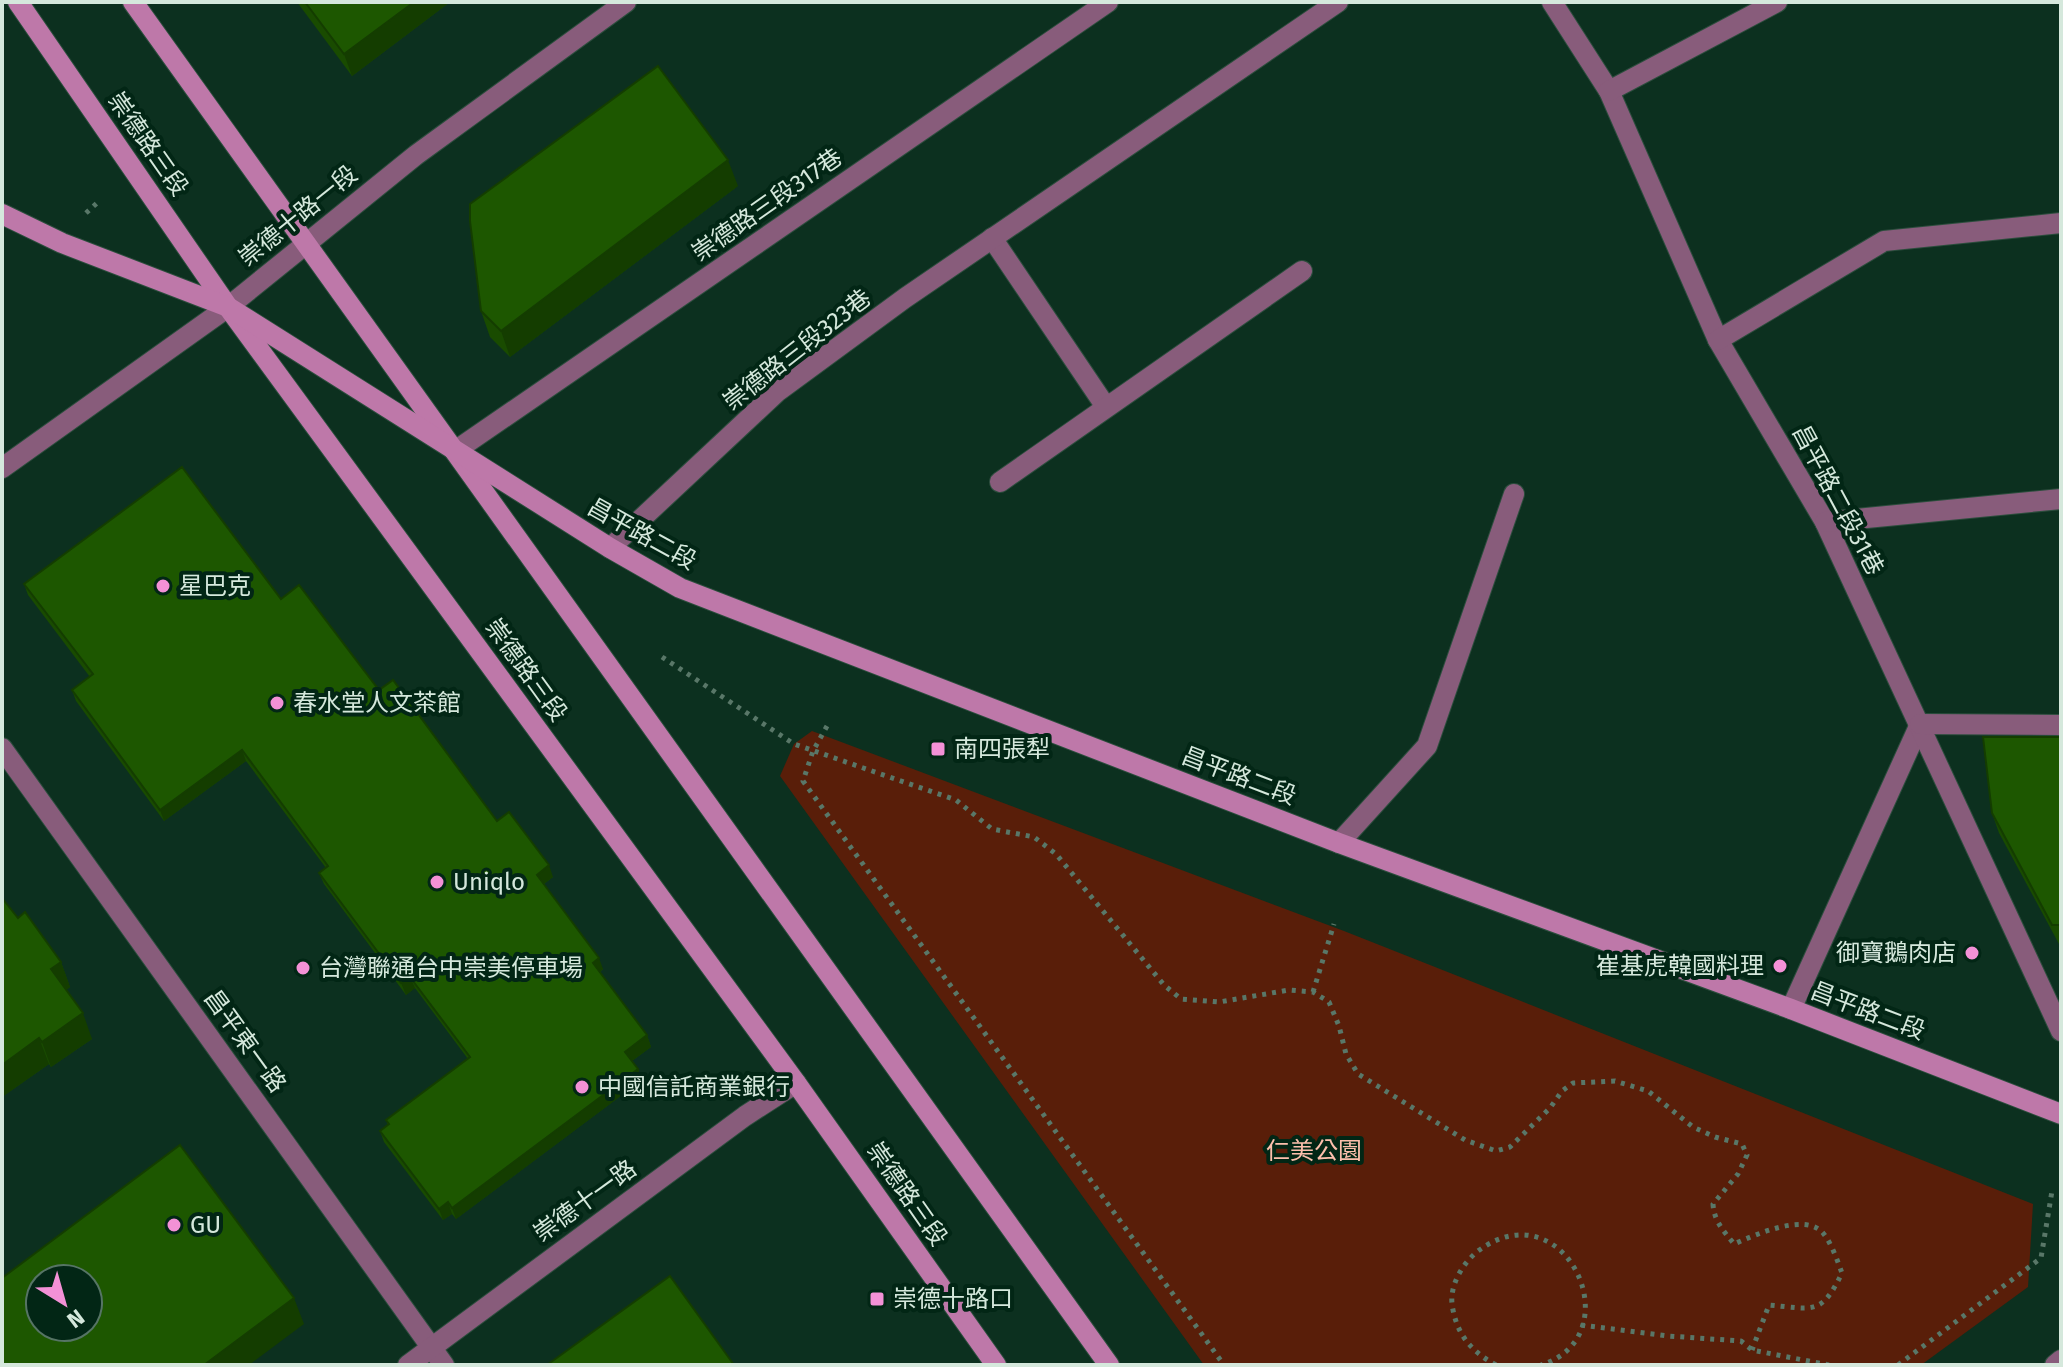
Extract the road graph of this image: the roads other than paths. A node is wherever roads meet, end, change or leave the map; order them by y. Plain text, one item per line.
1 (18, 2) edge
2 (133, 2) edge
3 (626, 2) edge
4 (1108, 2) edge
5 (1338, 2) edge
6 (1552, 2) edge
7 (1777, 2) edge
8 (1609, 91) junction
9 (2, 214) edge
10 (2061, 223) edge
11 (992, 238) junction
12 (305, 244) junction
13 (1302, 271) dead end
14 (228, 307) junction
15 (1718, 340) junction
16 (1106, 407) junction
17 (455, 451) junction
18 (2, 468) edge
19 (1000, 482) dead end
20 (1514, 494) dead end
21 (2061, 499) edge
22 (1825, 522) junction
23 (610, 548) junction
24 (1920, 724) junction
25 (2061, 725) edge
26 (2, 748) edge
27 (1339, 843) junction
28 (1791, 1009) junction
29 (2061, 1031) edge
30 (796, 1083) junction
31 (2061, 1114) edge
32 (431, 1347) junction
33 (2061, 1360) edge
34 (408, 1365) edge
35 (444, 1365) edge
36 (996, 1365) edge
37 (1109, 1365) edge
38 (2055, 1365) edge

1 - 14 main road, 崇德路三段
2 - 12 main road
3 - 12 street, 崇德十路一段
4 - 17 street, 崇德路三段317巷
5 - 11 street, 崇德路三段323巷
6 - 8 street, 昌平路二段31巷
7 - 8 street
8 - 15 street, 昌平路二段31巷
9 - 14 main road, 昌平路二段
10 - 15 street
11 - 16 street
11 - 23 street, 崇德路三段323巷
12 - 14 street, 崇德十路一段
12 - 17 main road
13 - 16 street
14 - 17 main road, 昌平路二段
14 - 18 street, 崇德十路一段
14 - 30 main road, 崇德路三段
15 - 22 street, 昌平路二段31巷
16 - 19 street
17 - 23 main road, 昌平路二段
17 - 37 main road
20 - 27 street
21 - 22 street
22 - 24 street, 昌平路二段31巷
23 - 27 main road, 昌平路二段
24 - 25 street
24 - 28 street
24 - 29 street, 昌平路二段31巷
26 - 32 street, 昌平東一路
27 - 28 main road, 昌平路二段
28 - 31 main road, 昌平路二段
30 - 32 street, 崇德十一路
30 - 36 main road, 崇德路三段
32 - 34 street, 崇德十一路
32 - 35 street, 昌平東一路
33 - 38 street

